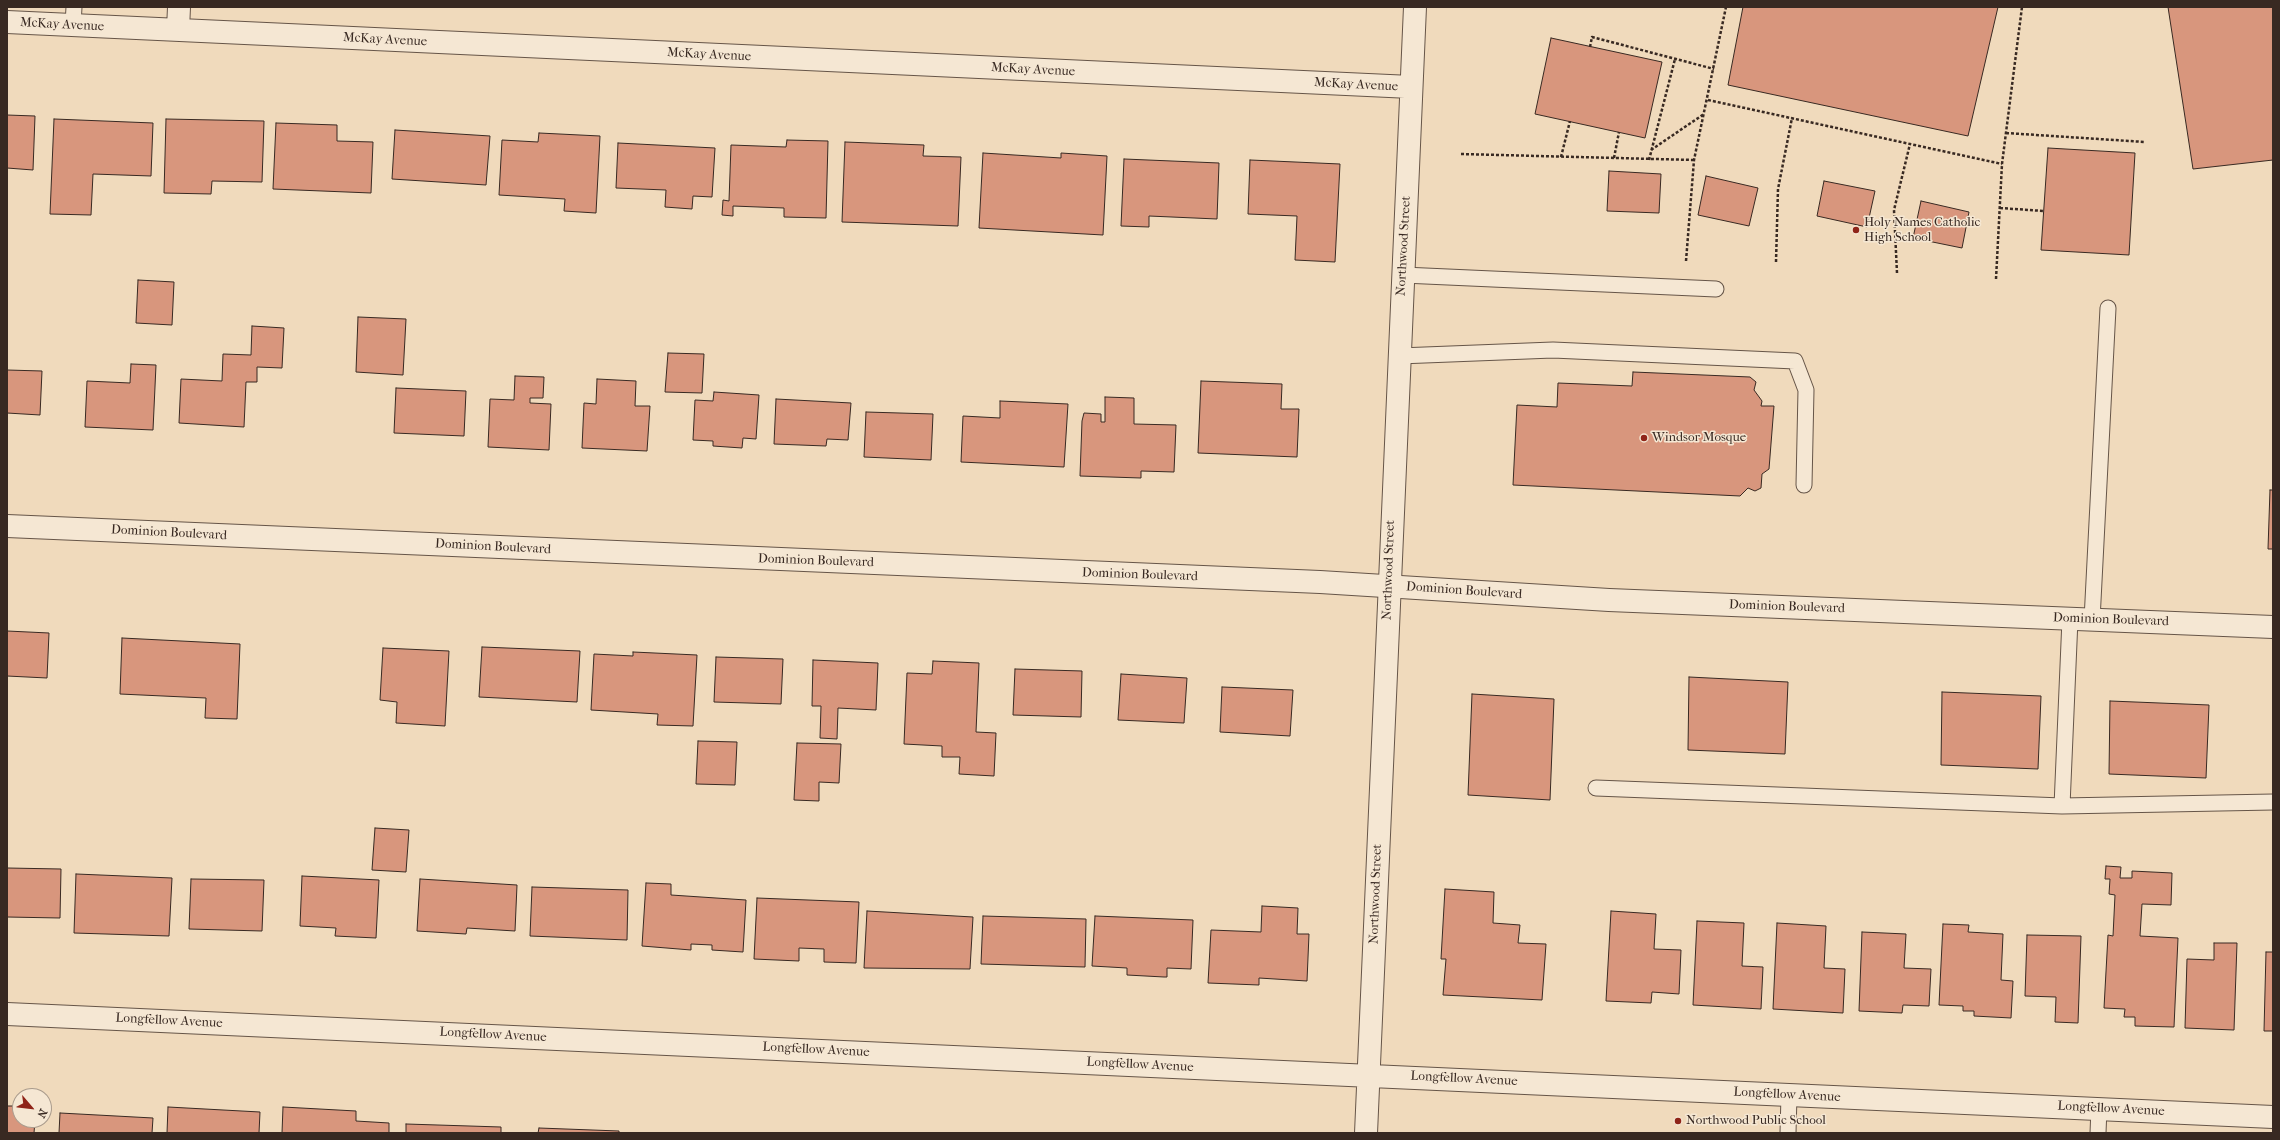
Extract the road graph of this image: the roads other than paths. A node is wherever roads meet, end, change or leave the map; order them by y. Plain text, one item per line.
1 (179, 7) edge
2 (1415, 7) edge
3 (73, 16) edge
4 (7, 22) edge
5 (178, 30) junction
6 (1411, 87) junction
7 (1403, 275) junction
8 (1716, 289) dead end
9 (2108, 308) dead end
10 (1399, 356) junction
11 (1804, 485) dead end
12 (7, 526) edge
13 (1388, 585) junction
14 (2070, 619) junction
15 (2092, 620) junction
16 (2273, 627) edge
17 (1596, 788) dead end
18 (2273, 802) edge
19 (2062, 806) junction
20 (7, 1014) edge
21 (1369, 1075) junction
22 (1788, 1095) junction
23 (2099, 1108) junction
24 (2273, 1117) edge
25 (1366, 1133) edge
26 (1788, 1133) edge
27 (2098, 1133) edge

1 - 5 street
2 - 6 street, Northwood Street
3 - 4 street, McKay Avenue
3 - 5 street, McKay Avenue
5 - 6 street, McKay Avenue
6 - 7 street, Northwood Street
7 - 8 lane
7 - 10 street, Northwood Street
9 - 15 lane
10 - 11 lane
10 - 13 street, Northwood Street
12 - 13 street, Dominion Boulevard
13 - 14 street, Dominion Boulevard
13 - 21 street, Northwood Street
14 - 15 street, Dominion Boulevard
14 - 19 lane
15 - 16 street, Dominion Boulevard
17 - 19 lane
18 - 19 lane
20 - 21 street, Longfellow Avenue
21 - 22 street, Longfellow Avenue
21 - 25 street, Northwood Street
22 - 23 street, Longfellow Avenue
22 - 26 lane
23 - 24 street, Longfellow Avenue
23 - 27 lane

